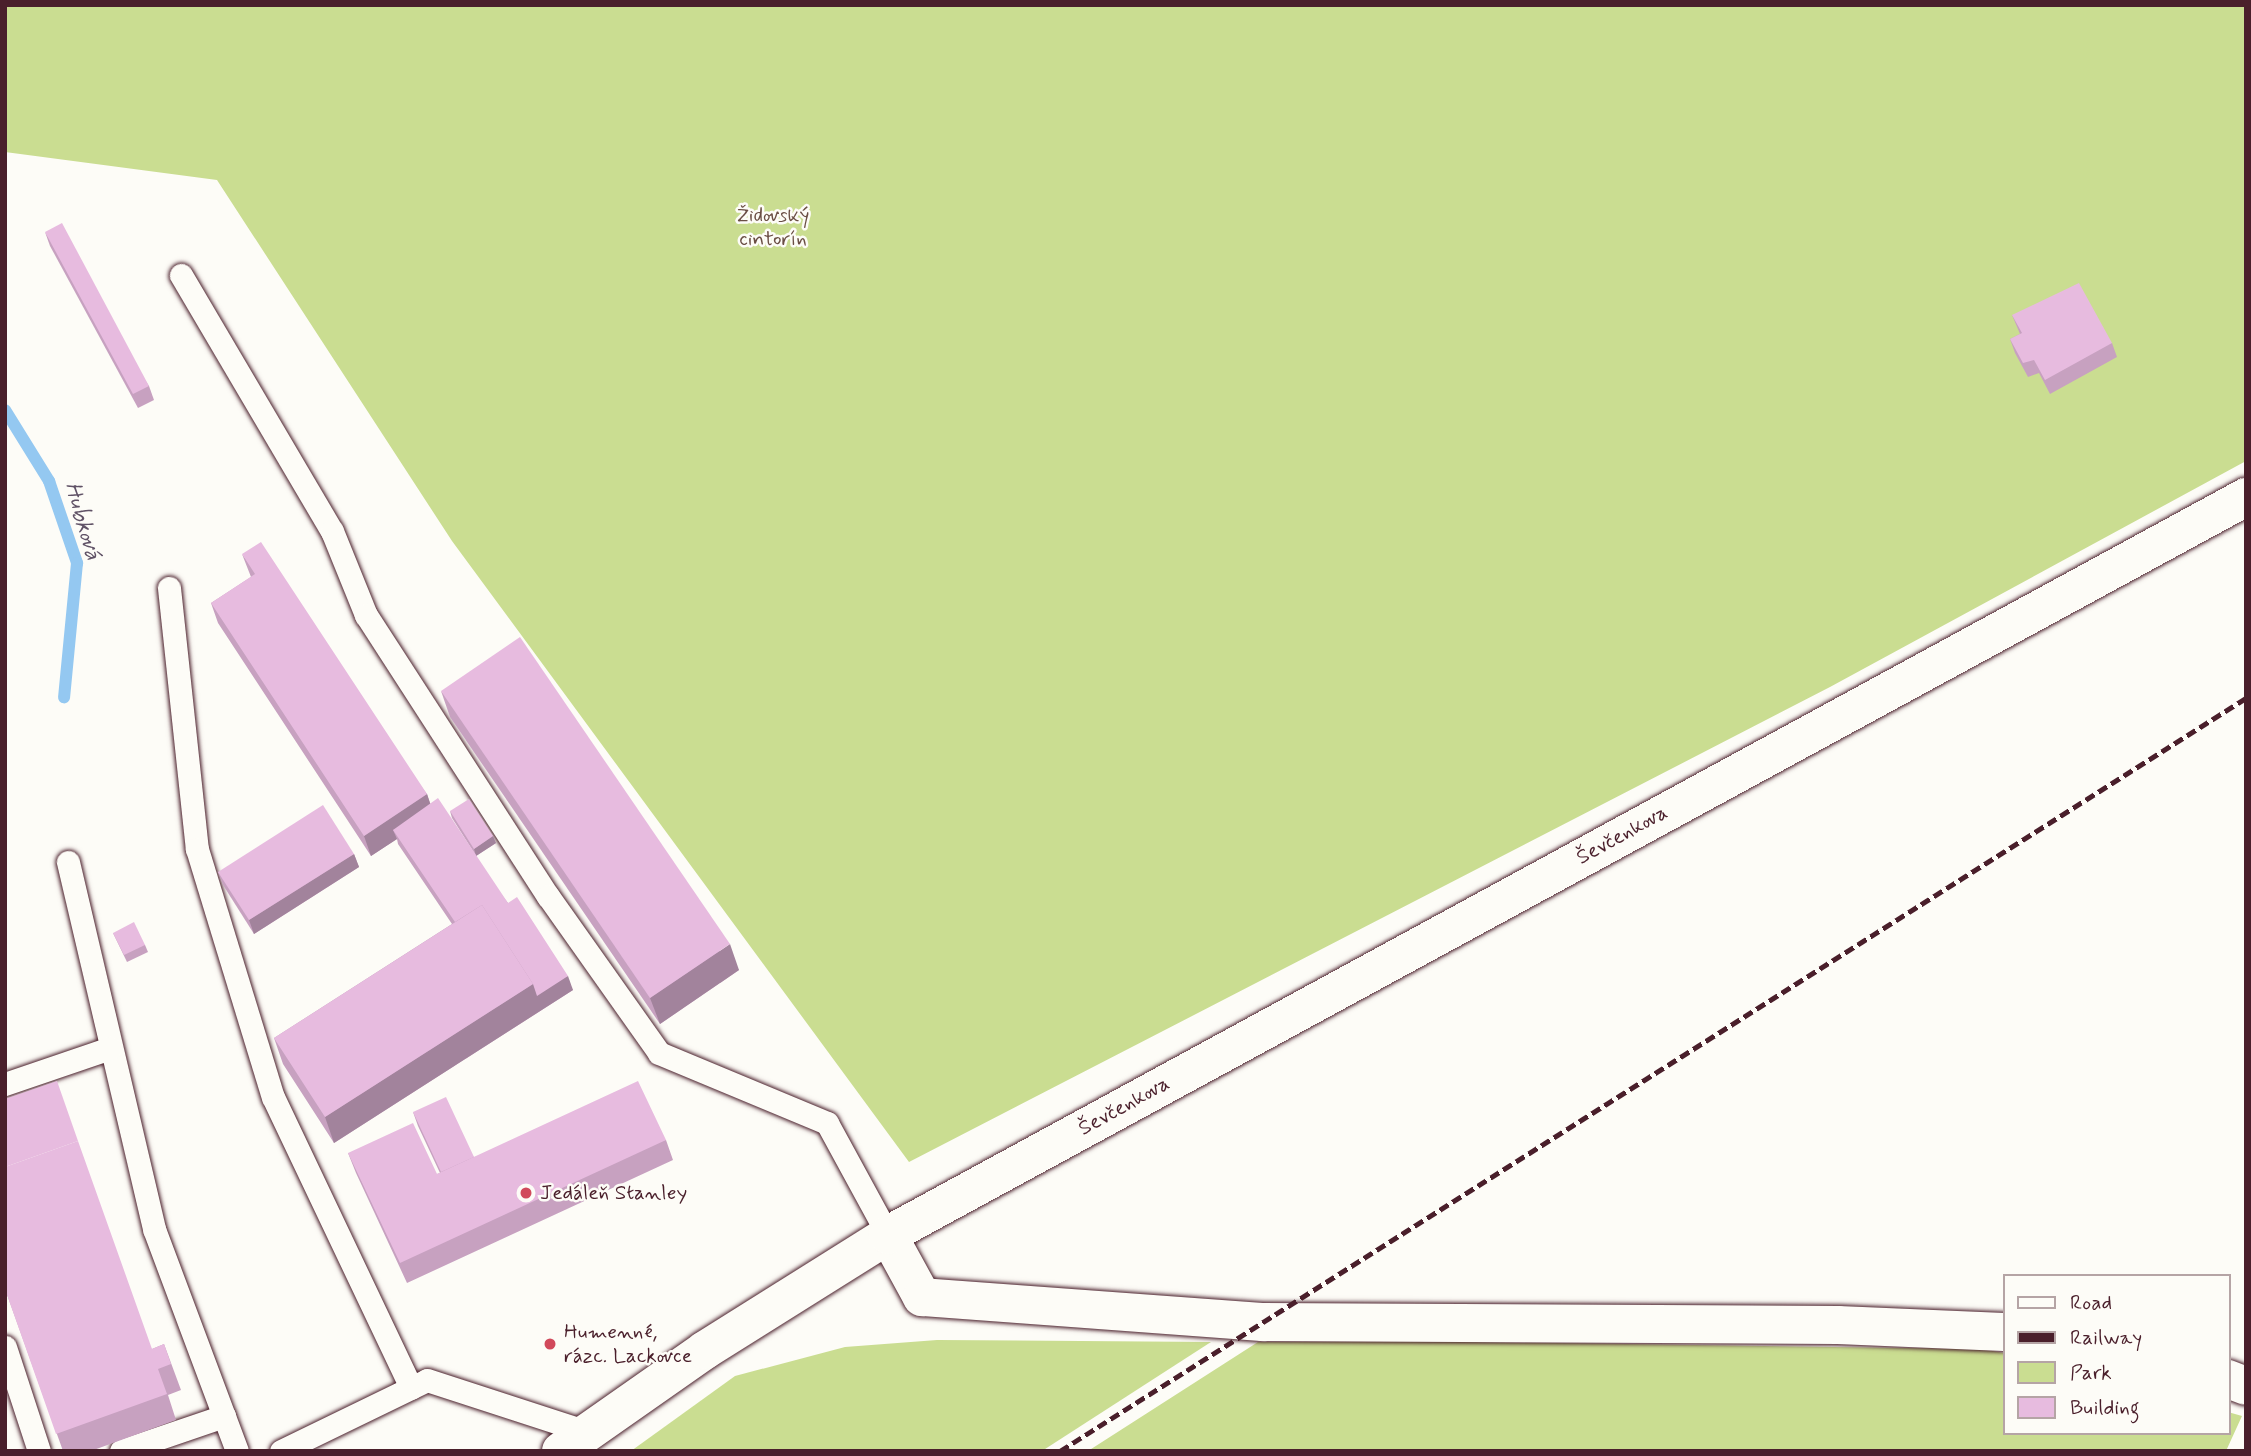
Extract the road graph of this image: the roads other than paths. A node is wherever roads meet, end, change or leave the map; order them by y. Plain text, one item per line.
1 (181, 275) dead end
2 (2246, 497) edge
3 (169, 588) dead end
4 (68, 862) dead end
5 (110, 1048) junction
6 (5, 1084) edge
7 (888, 1235) junction
8 (2002, 1332) edge
9 (5, 1347) edge
10 (411, 1388) junction
11 (224, 1416) junction
12 (573, 1441) edge
13 (38, 1451) edge
14 (121, 1451) edge
15 (237, 1451) edge
16 (281, 1451) edge

1 - 7 lane
2 - 7 main road, Ševčenkova
3 - 10 lane
4 - 5 lane
5 - 6 lane
5 - 11 lane
7 - 8 main road
7 - 12 main road, Ševčenkova
9 - 13 lane
10 - 12 lane
10 - 16 lane
11 - 14 lane
11 - 15 lane

